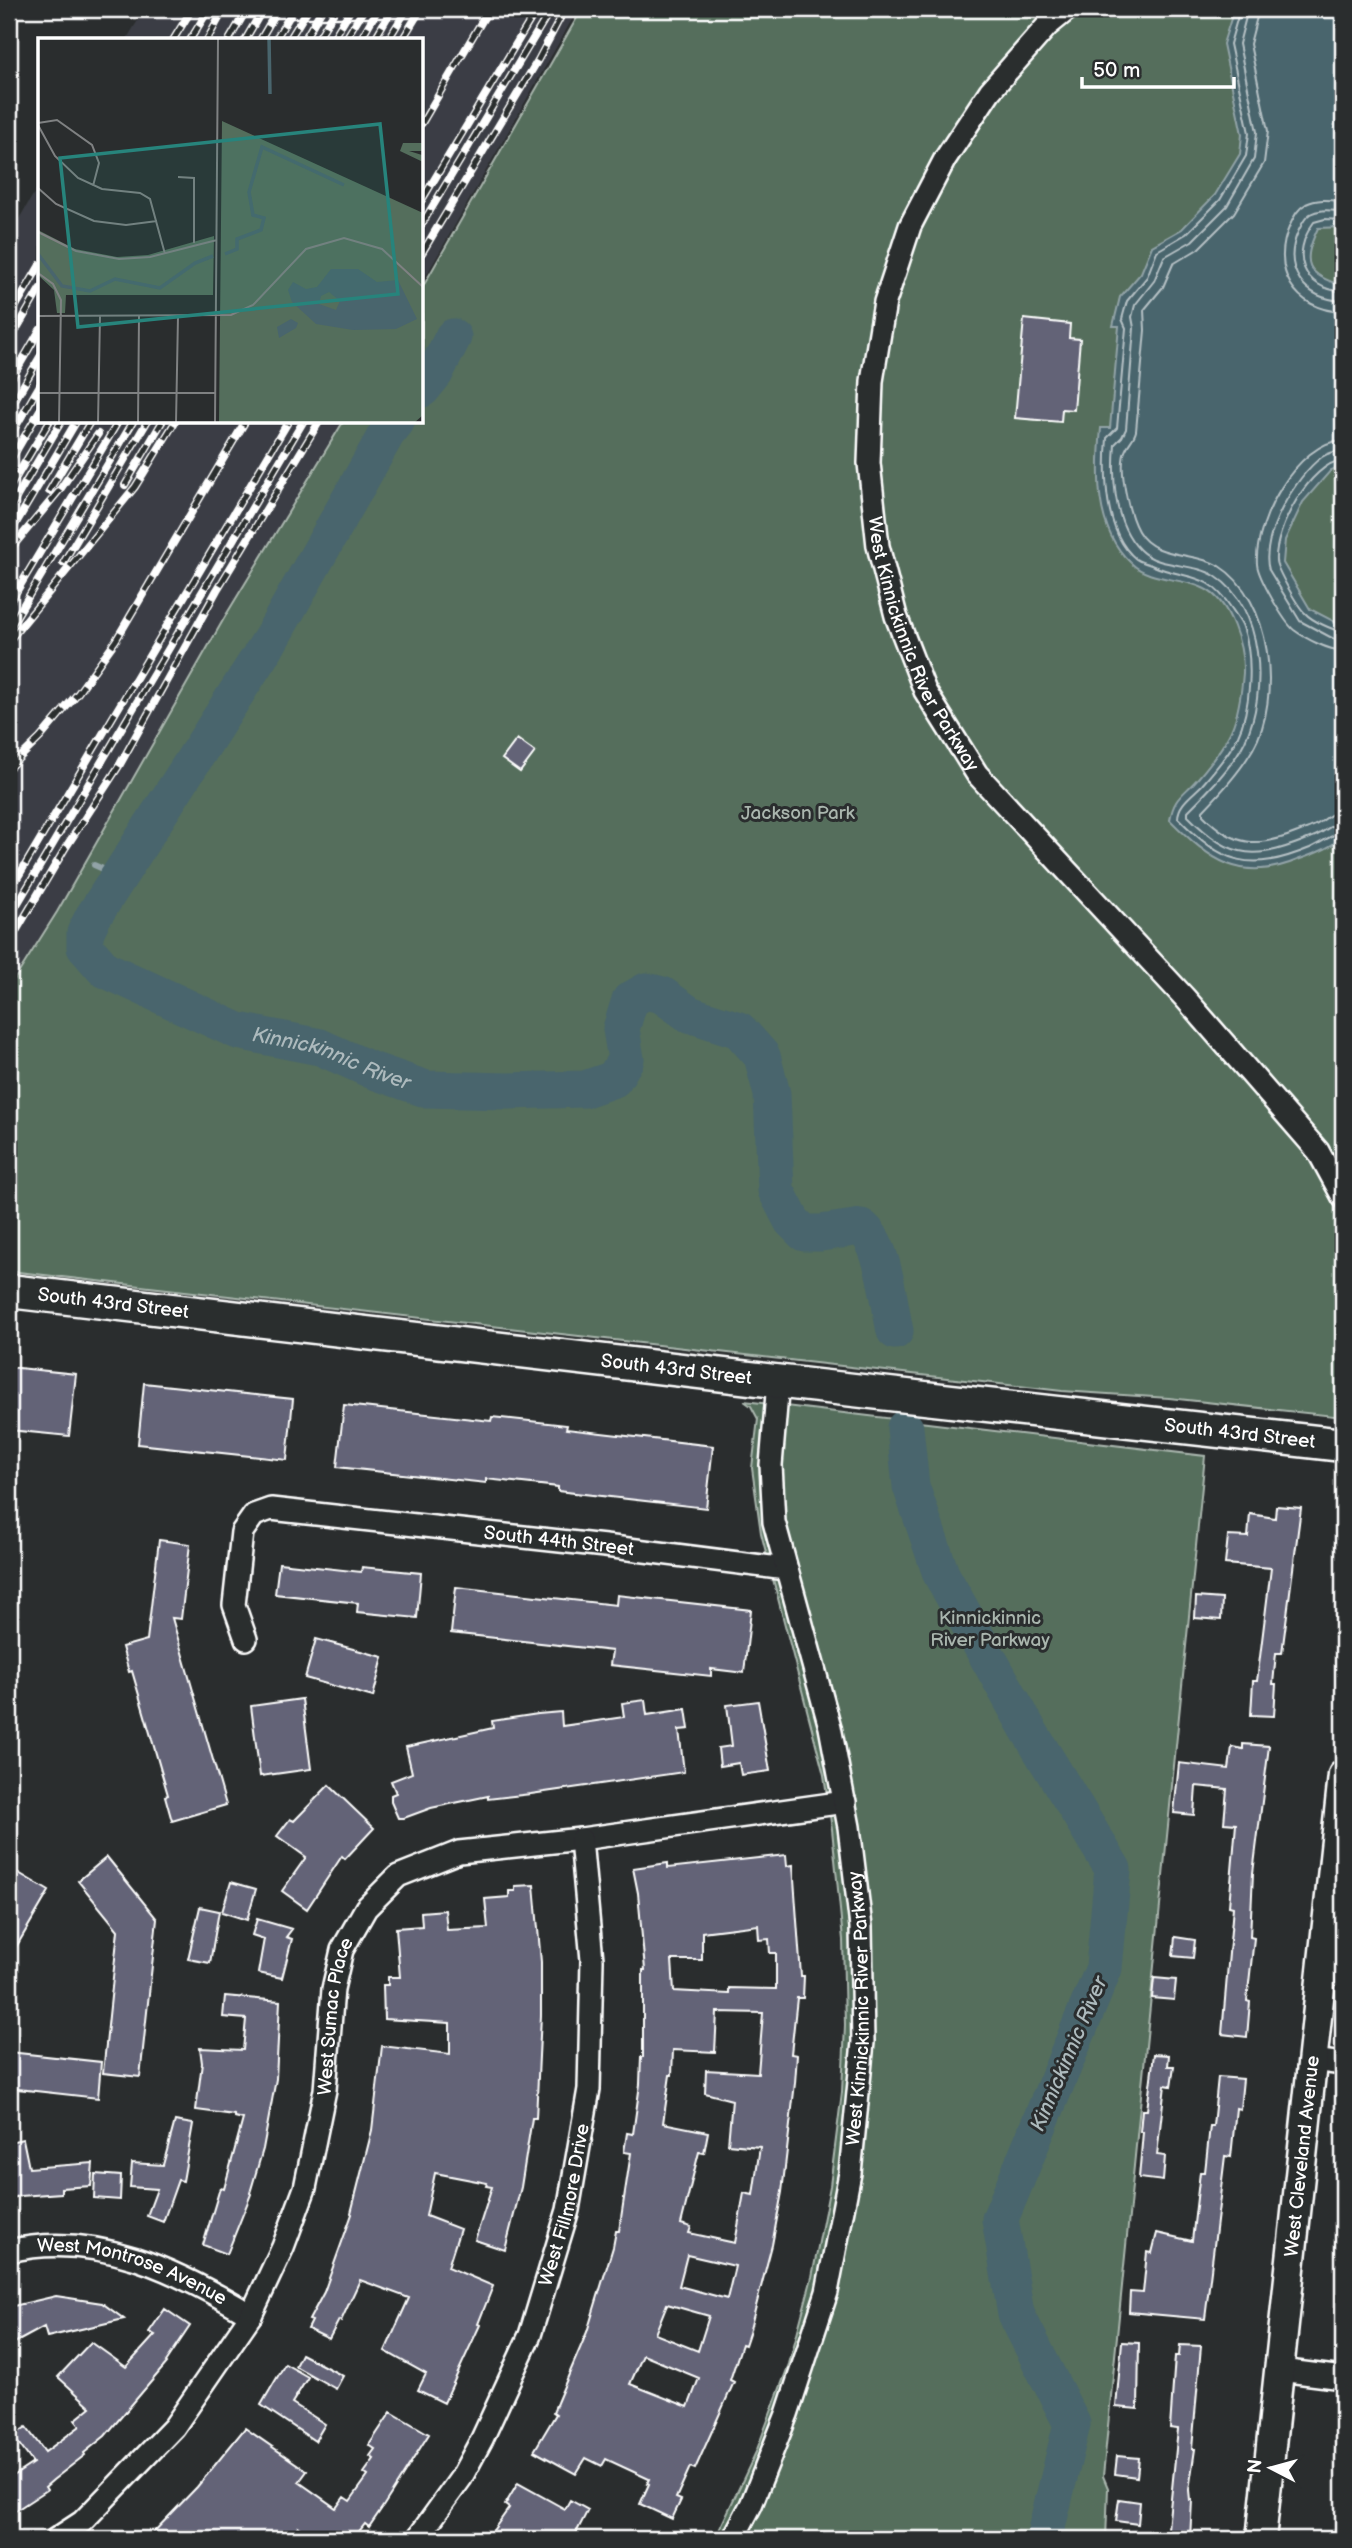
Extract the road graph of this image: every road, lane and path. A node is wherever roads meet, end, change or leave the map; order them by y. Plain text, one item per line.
1 (1068, 9) edge
2 (1343, 1197) edge
3 (9, 1291) edge
4 (778, 1382) junction
5 (1343, 1445) edge
6 (786, 1569) junction
7 (246, 1639) dead end
8 (1343, 1775) edge
9 (845, 1802) junction
10 (581, 1839) junction
11 (1313, 2060) junction
12 (1343, 2064) edge
13 (9, 2251) edge
14 (251, 2315) junction
15 (1280, 2370) junction
16 (1343, 2378) edge
17 (56, 2539) edge
18 (417, 2539) edge
19 (733, 2539) edge
20 (1261, 2539) edge

1 - 2 street, West Kinnickinnic River Parkway
3 - 4 main road, South 43rd Street
4 - 5 main road, South 43rd Street
4 - 6 street, West Kinnickinnic River Parkway
6 - 7 street, South 44th Street
6 - 9 street, West Kinnickinnic River Parkway
8 - 11 street, West Cleveland Avenue
9 - 10 street, West Sumac Place
9 - 19 street, West Kinnickinnic River Parkway
10 - 14 street, West Sumac Place
10 - 18 street, West Fillmore Drive
11 - 12 street
11 - 15 street, West Cleveland Avenue
13 - 14 street, West Montrose Avenue
14 - 17 street, West Sumac Place
15 - 16 street
15 - 20 street, West Cleveland Avenue

